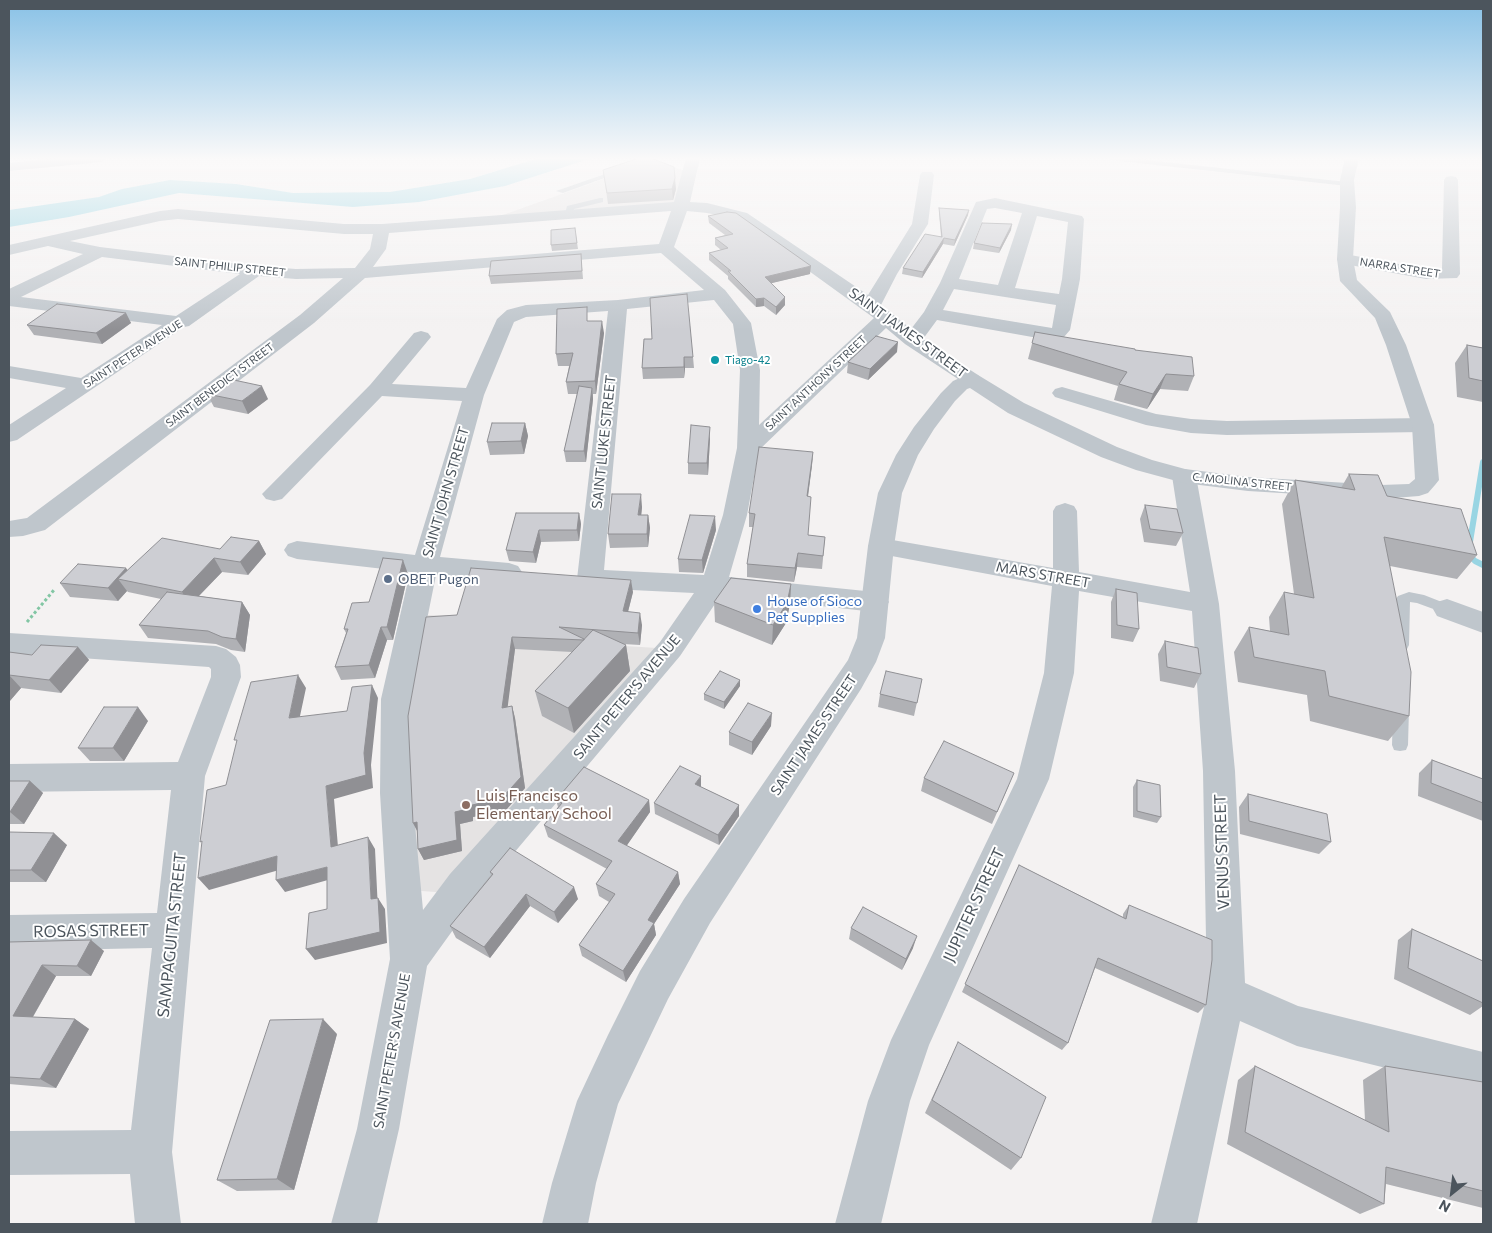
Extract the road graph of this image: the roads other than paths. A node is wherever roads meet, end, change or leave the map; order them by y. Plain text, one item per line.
1 (164, 216) edge
2 (209, 216) edge
3 (550, 216) edge
4 (677, 216) edge
5 (740, 216) edge
6 (921, 216) edge
7 (977, 216) edge
8 (1029, 216) edge
9 (1059, 216) edge
10 (1348, 216) edge
11 (1451, 216) edge
12 (382, 229) junction
13 (51, 242) junction
14 (665, 248) junction
15 (9, 250) edge
16 (100, 252) junction
17 (1345, 259) junction
18 (256, 271) junction
19 (360, 273) junction
20 (949, 283) junction
21 (1005, 292) junction
22 (719, 294) junction
23 (9, 296) edge
24 (9, 301) edge
25 (1066, 301) junction
26 (618, 305) junction
27 (877, 312) junction
28 (932, 314) junction
29 (182, 322) junction
30 (421, 337) dead end
31 (912, 340) junction
32 (9, 372) edge
33 (971, 379) junction
34 (85, 385) junction
35 (377, 389) junction
36 (1062, 393) dead end
37 (474, 395) junction
38 (1423, 425) junction
39 (9, 435) edge
40 (748, 448) junction
41 (1184, 476) junction
42 (274, 494) dead end
43 (1065, 510) dead end
44 (9, 529) edge
45 (881, 546) junction
46 (296, 550) dead end
47 (425, 565) junction
48 (532, 574) edge
49 (1066, 580) junction
50 (714, 585) junction
51 (875, 602) junction
52 (1204, 604) junction
53 (1447, 609) joint
54 (1483, 623) edge
55 (9, 643) edge
56 (1402, 658) edge
57 (1401, 696) edge
58 (1400, 745) dead end
59 (189, 776) junction
60 (9, 778) edge
61 (173, 930) junction
62 (9, 933) edge
63 (408, 959) junction
64 (1226, 995) junction
65 (1483, 1072) edge
66 (150, 1152) junction
67 (9, 1153) edge
68 (158, 1224) edge
69 (354, 1224) edge
70 (565, 1224) edge
71 (858, 1224) edge
72 (1174, 1224) edge

1 - 13 street, SAINT JAMES STREET
2 - 12 street, SAINT JAMES STREET
3 - 12 street, SAINT JAMES STREET
4 - 14 street
5 - 27 street, SAINT JAMES STREET
6 - 27 street, SAINT ANTHONY STREET
7 - 20 street
8 - 21 street
9 - 25 street
10 - 17 street, C. MOLINA STREET
11 - 17 street, NARRA STREET
12 - 19 street, SAINT BENEDICT STREET
13 - 15 street, SAINT JAMES STREET
13 - 16 street, SAINT PHILIP STREET
14 - 19 street
14 - 22 street, SAINT PETER'S AVENUE
16 - 18 street, SAINT PHILIP STREET
16 - 23 street
17 - 38 street, C. MOLINA STREET
18 - 19 street, SAINT PHILIP STREET
18 - 29 street, SAINT PETER AVENUE
19 - 44 street, SAINT BENEDICT STREET
20 - 21 street
20 - 28 street
21 - 25 street
22 - 26 street
22 - 40 street, SAINT PETER'S AVENUE
24 - 29 street
25 - 28 street
26 - 37 street, SAINT JOHN STREET
26 - 50 street, SAINT LUKE STREET
27 - 31 street, SAINT JAMES STREET
27 - 40 street, SAINT ANTHONY STREET
28 - 31 street
29 - 34 street, SAINT PETER AVENUE
30 - 35 street
31 - 33 street, SAINT JAMES STREET
32 - 34 street
33 - 41 street, C. MOLINA STREET
33 - 45 street, SAINT JAMES STREET
34 - 39 street, SAINT PETER AVENUE
35 - 37 street
35 - 42 street
36 - 38 street
37 - 47 street, SAINT JOHN STREET
38 - 41 street, C. MOLINA STREET
40 - 50 street, SAINT PETER'S AVENUE
41 - 52 street, VENUS STREET
43 - 49 street, JUPITER STREET
45 - 49 street, MARS STREET
45 - 51 street, SAINT JAMES STREET
46 - 47 street
47 - 48 street
47 - 63 street, SAINT JOHN STREET
49 - 52 street, MARS STREET
49 - 71 street, JUPITER STREET
50 - 51 street
50 - 63 street, SAINT PETER'S AVENUE
51 - 70 street, SAINT JAMES STREET
52 - 64 street, VENUS STREET
53 - 54 street
53 - 56 lane
55 - 59 street, SAMPAGUITA STREET
57 - 58 lane
59 - 60 street
59 - 61 street, SAMPAGUITA STREET
61 - 62 street, ROSAS STREET
61 - 66 street, SAMPAGUITA STREET
63 - 69 street, SAINT PETER'S AVENUE
64 - 65 street
64 - 72 street, VENUS STREET
66 - 67 street
66 - 68 street, SAMPAGUITA STREET

